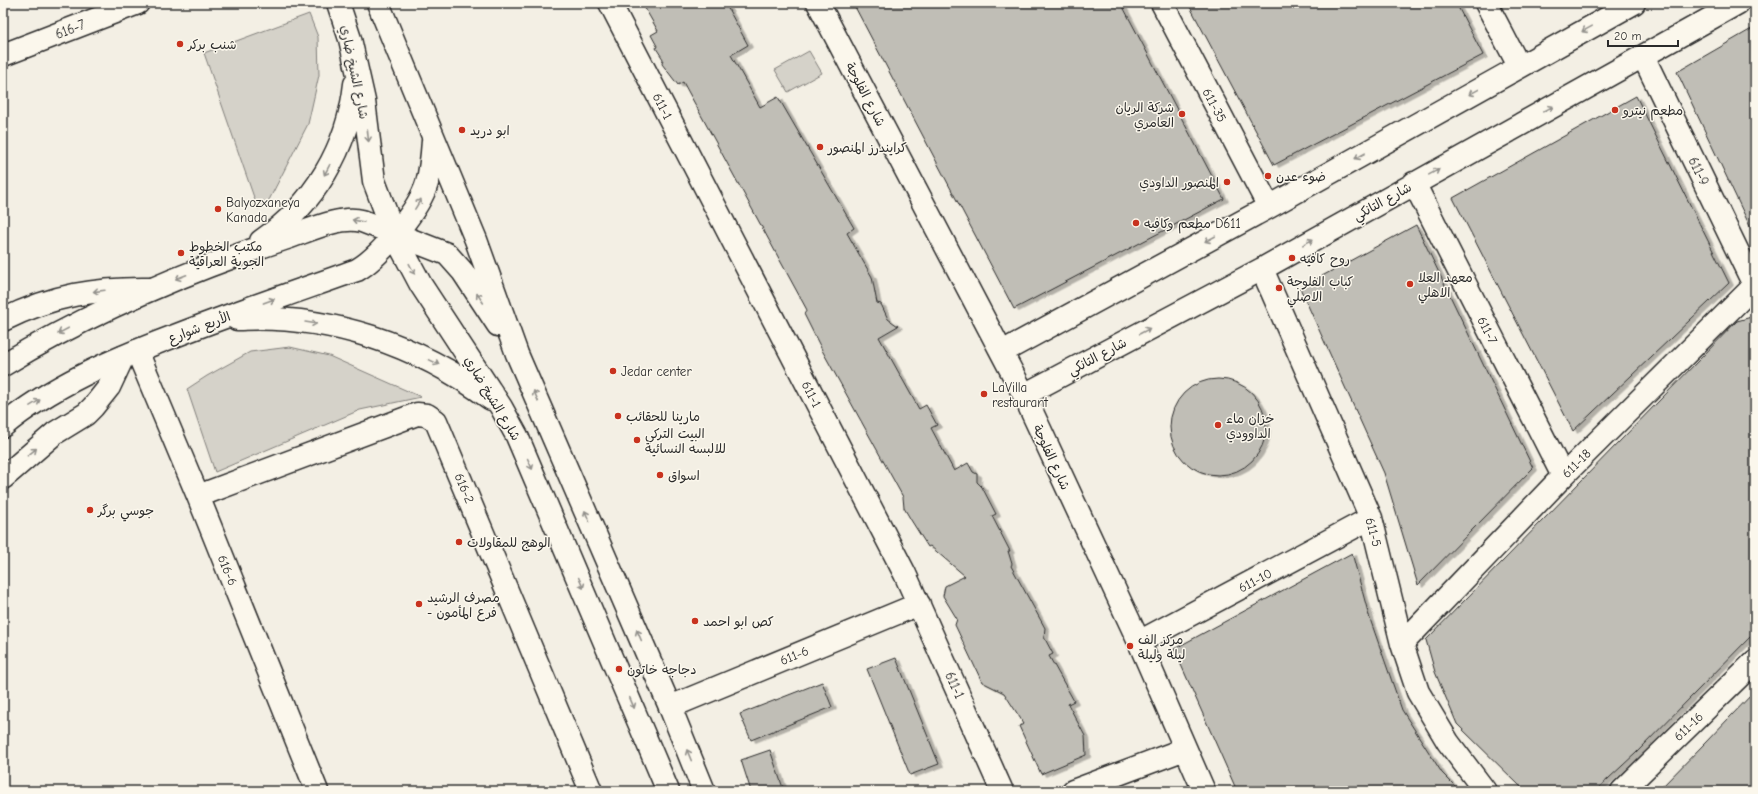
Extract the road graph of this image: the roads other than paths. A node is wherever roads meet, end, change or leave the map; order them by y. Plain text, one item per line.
1 (138, 3) edge
2 (338, 3) edge
3 (378, 3) edge
4 (610, 3) edge
5 (818, 3) edge
6 (1162, 3) edge
7 (1486, 3) edge
8 (1634, 3) edge
9 (1729, 5) edge
10 (3, 55) edge
11 (1643, 56) junction
12 (356, 66) junction
13 (1519, 66) junction
14 (433, 137) junction
15 (1414, 183) junction
16 (1269, 207) junction
17 (394, 234) junction
18 (246, 252) junction
19 (1262, 268) junction
20 (1754, 286) edge
21 (152, 289) junction
22 (3, 320) edge
23 (216, 320) junction
24 (1002, 352) junction
25 (130, 354) junction
26 (517, 354) junction
27 (3, 365) edge
28 (1024, 395) junction
29 (501, 407) junction
30 (3, 426) edge
31 (1563, 476) junction
32 (3, 478) edge
33 (198, 496) junction
34 (1371, 518) junction
35 (919, 604) junction
36 (1139, 642) junction
37 (1402, 644) junction
38 (1755, 661) edge
39 (670, 706) junction
40 (1185, 748) junction
41 (317, 791) edge
42 (590, 791) edge
43 (668, 791) edge
44 (704, 791) edge
45 (1002, 791) edge
46 (1073, 791) edge
47 (1204, 791) edge
48 (1485, 791) edge
49 (1622, 791) edge

1 - 10 street, 616-7
2 - 12 street, شارع الشيخ ضاري
3 - 14 street
4 - 35 street, 611-1
5 - 24 street, شارع الفلوجة
6 - 16 street, 611-35
7 - 13 street
8 -> 13 street
9 - 11 street, شارع التانكي
15 -> 11 street, شارع التانكي
11 - 20 street, 611-9
12 -> 17 street, شارع الشيخ ضاري
12 -> 18 street
13 -> 16 street
17 -> 14 street, الأربع شوارع
14 - 26 street
19 -> 15 street, شارع التانكي
15 - 31 street, 611-7
16 -> 24 street
17 -> 18 street
23 -> 17 street, الأربع شوارع
26 -> 17 street
17 -> 29 street, شارع الشيخ ضاري
18 -> 21 street
28 -> 19 street, شارع التانكي
19 - 34 street, 611-5
20 - 31 street, 611-18
21 -> 22 street
21 -> 27 street
23 - 25 street, الأربع شوارع
23 -> 29 street
24 - 28 street, شارع الفلوجة
30 -> 25 street, الأربع شوارع
32 -> 25 street
25 - 33 street, 616-6
39 -> 26 street
28 - 36 street, شارع الفلوجة
29 -> 43 street, شارع الشيخ ضاري
31 - 37 street, 611-18
33 - 41 street, 616-6
33 - 42 street, 616-2
34 - 36 street, 611-10
34 - 37 street, 611-5
35 - 39 street, 611-6
35 - 45 street, 611-1
36 - 40 street, شارع الفلوجة
37 - 48 street, 611-5
38 - 49 street, 611-16
44 -> 39 street
40 - 46 street
40 - 47 street, شارع الفلوجة

